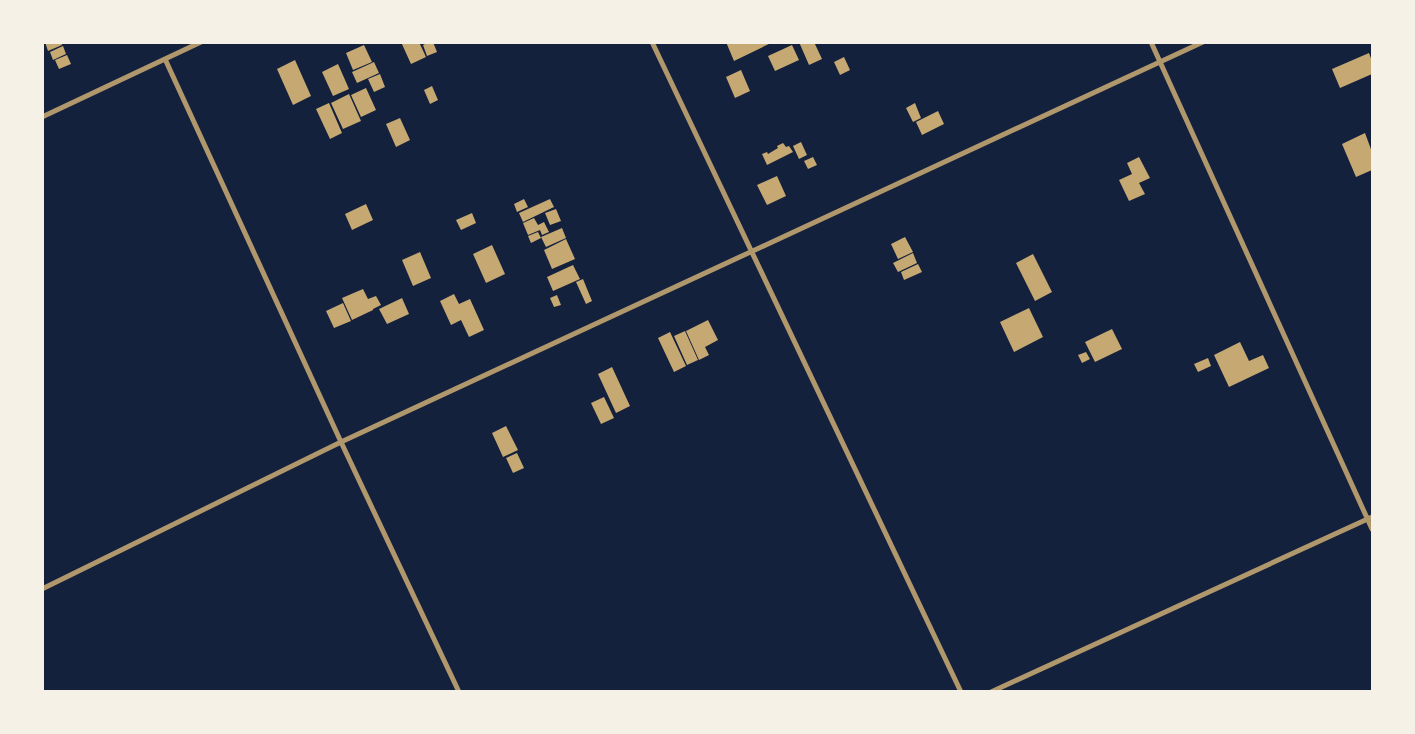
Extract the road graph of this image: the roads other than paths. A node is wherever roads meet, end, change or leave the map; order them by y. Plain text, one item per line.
1 (201, 42) edge
2 (652, 42) edge
3 (1151, 42) edge
4 (1203, 42) edge
5 (164, 59) junction
6 (1161, 62) junction
7 (42, 118) edge
8 (752, 252) junction
9 (341, 442) junction
10 (1370, 518) edge
11 (1372, 529) edge
12 (42, 590) edge
13 (459, 692) edge
14 (962, 692) edge
15 (991, 692) edge

1 - 5 street
2 - 8 street
3 - 6 street
4 - 6 street
5 - 7 street
5 - 9 street
6 - 8 street
6 - 10 street
8 - 9 street
8 - 14 street
9 - 12 street
9 - 13 street
10 - 11 street
10 - 15 street

